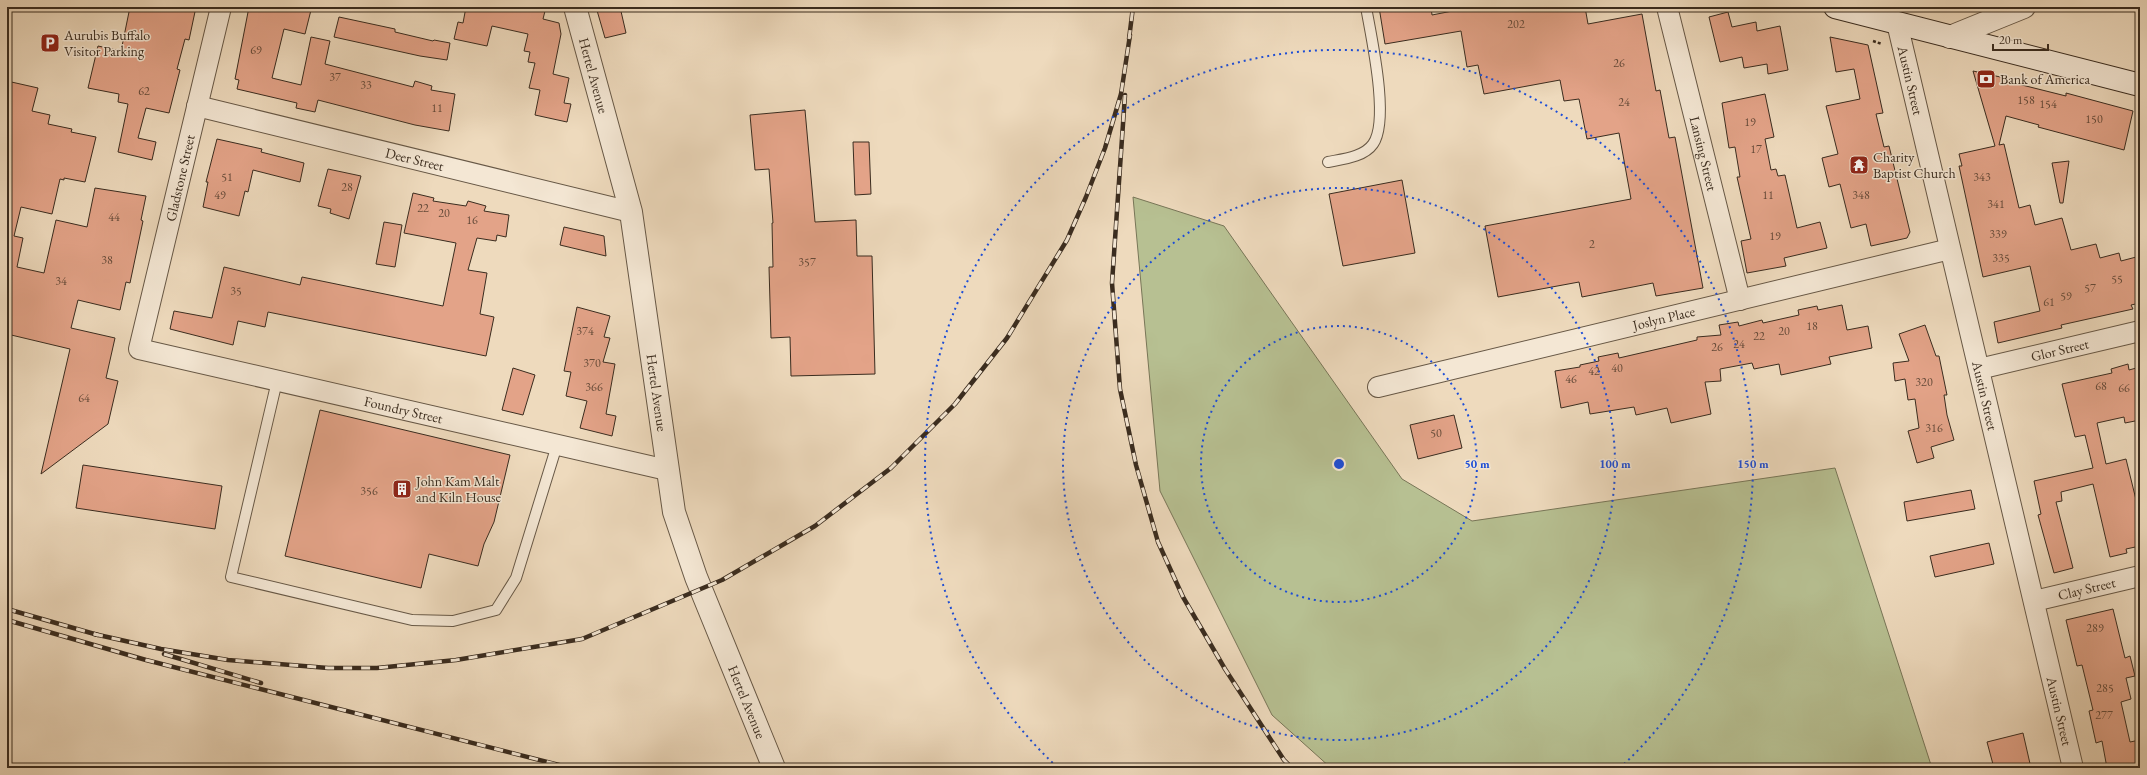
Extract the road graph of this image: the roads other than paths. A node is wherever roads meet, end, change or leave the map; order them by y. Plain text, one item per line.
1 (221, 7) edge
2 (575, 7) edge
3 (1366, 7) edge
4 (1667, 7) edge
5 (1835, 7) edge
6 (2024, 7) edge
7 (1897, 23) junction
8 (1950, 38) junction
9 (2140, 86) edge
10 (197, 106) junction
11 (1328, 162) dead end
12 (631, 212) junction
13 (1950, 249) junction
14 (1740, 300) junction
15 (2140, 331) edge
16 (139, 349) joint
17 (1979, 369) junction
18 (277, 381) junction
19 (1378, 387) dead end
20 (557, 445) junction
21 (667, 470) junction
22 (2140, 576) edge
23 (2034, 602) junction
24 (774, 768) edge
25 (2073, 768) edge

1 - 10 street, Gladstone Street
2 - 12 street, Hertel Avenue
3 - 11 lane
4 - 14 street, Lansing Street
5 - 7 street
6 - 8 street
7 - 8 street
7 - 13 street, Austin Street
8 - 9 street
10 - 12 street, Deer Street
10 - 16 street, Gladstone Street
12 - 21 street, Hertel Avenue
13 - 14 street, Joslyn Place
13 - 17 street, Austin Street
14 - 19 street, Joslyn Place
15 - 17 street, Glor Street
16 - 18 street, Foundry Street
17 - 23 street, Austin Street
18 - 20 street, Foundry Street
18 - 20 lane
20 - 21 street, Foundry Street
21 - 24 street, Hertel Avenue
22 - 23 street, Clay Street
23 - 25 street, Austin Street

